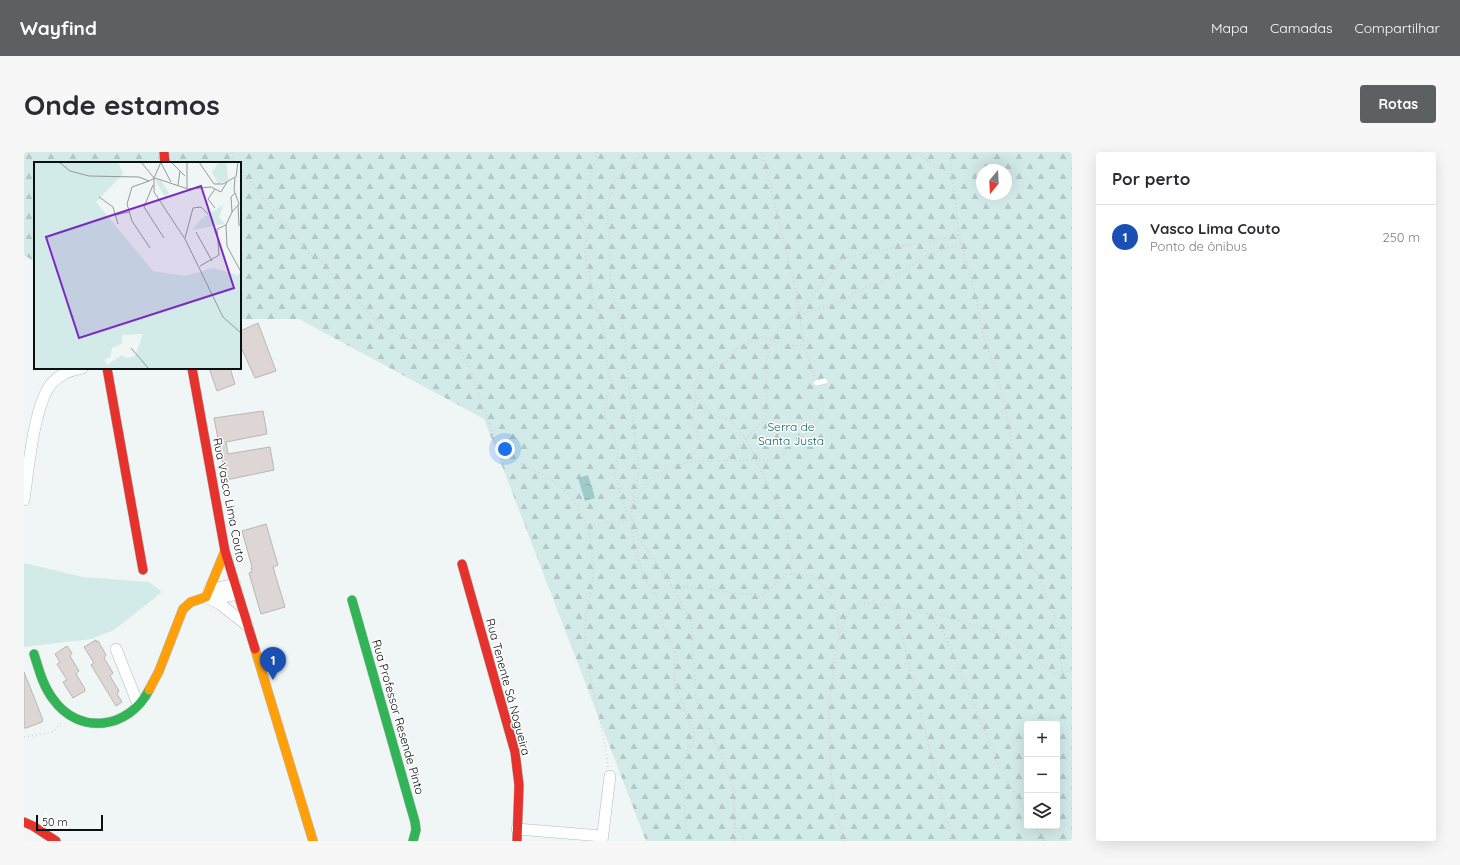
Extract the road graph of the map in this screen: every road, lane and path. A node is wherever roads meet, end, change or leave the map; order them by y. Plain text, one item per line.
1 (164, 152) edge
2 (232, 152) edge
3 (596, 152) edge
4 (643, 152) edge
5 (762, 152) edge
6 (913, 152) edge
7 (952, 152) edge
8 (165, 162) edge
9 (235, 162) edge
10 (241, 170) edge
11 (951, 178) junction
12 (959, 235) junction
13 (961, 243) junction
14 (799, 312) junction
15 (800, 315) junction
16 (770, 339) junction
17 (804, 345) junction
18 (79, 369) edge
19 (107, 369) edge
20 (192, 369) edge
21 (824, 381) dead end
22 (816, 383) junction
23 (696, 395) junction
24 (746, 438) junction
25 (757, 460) junction
26 (725, 461) junction
27 (684, 464) junction
28 (24, 500) edge
29 (630, 513) junction
30 (633, 520) junction
31 (589, 531) junction
32 (225, 551) junction
33 (462, 564) dead end
34 (143, 570) dead end
35 (791, 575) junction
36 (671, 585) junction
37 (237, 589) junction
38 (209, 595) junction
39 (352, 600) dead end
40 (895, 607) junction
41 (926, 613) junction
42 (248, 626) junction
43 (840, 636) junction
44 (116, 650) dead end
45 (34, 654) dead end
46 (1072, 669) edge
47 (1062, 674) junction
48 (138, 704) junction
49 (69, 714) junction
50 (24, 737) edge
51 (610, 776) joint
52 (1024, 809) edge
53 (24, 822) edge
54 (734, 823) junction
55 (517, 829) junction
56 (1037, 829) edge
57 (602, 838) edge
58 (56, 841) edge
59 (313, 841) edge
60 (413, 841) edge
61 (517, 841) edge
62 (686, 841) edge
63 (735, 841) edge
64 (745, 841) edge
65 (844, 841) edge
66 (952, 841) edge
67 (1044, 841) edge

1 - 8 street
2 - 9 path
3 - 30 path
4 - 29 path
5 - 14 path
6 - 11 path
7 - 11 path
10 - 31 path
11 - 12 path
12 - 13 path
12 - 14 path
13 - 15 path
13 - 47 path
14 - 15 path
14 - 16 path
15 - 17 path
16 - 17 path
16 - 23 path
16 - 24 path
17 - 22 path
18 - 28 street
19 - 34 street
20 - 32 street, Rua Vasco Lima Couto
21 - 22 lane
22 - 25 path
23 - 24 path
23 - 27 path
24 - 25 path
24 - 26 path
25 - 26 path
25 - 35 path
26 - 27 path
27 - 29 path
29 - 30 path
30 - 31 path
30 - 36 path
30 - 62 path
31 - 51 path
32 - 37 street, Rua Vasco Lima Couto
32 - 38 street
33 - 55 street, Rua Tenente Sá Nogueira
35 - 36 path
35 - 43 path
36 - 54 path
37 - 38 street
37 - 42 street, Rua Vasco Lima Couto
38 - 42 street
38 - 48 street
39 - 60 street, Rua Professor Resende Pinto
40 - 41 path
40 - 43 path
40 - 66 path
41 - 47 path
41 - 52 path
42 - 59 street, Rua Vasco Lima Couto
43 - 65 path
44 - 48 street
45 - 49 street
46 - 47 path
48 - 49 street
49 - 50 path
51 - 57 street
53 - 58 street
54 - 63 path
54 - 64 path
55 - 57 street
55 - 61 street, Rua Tenente Sá Nogueira
56 - 67 path

